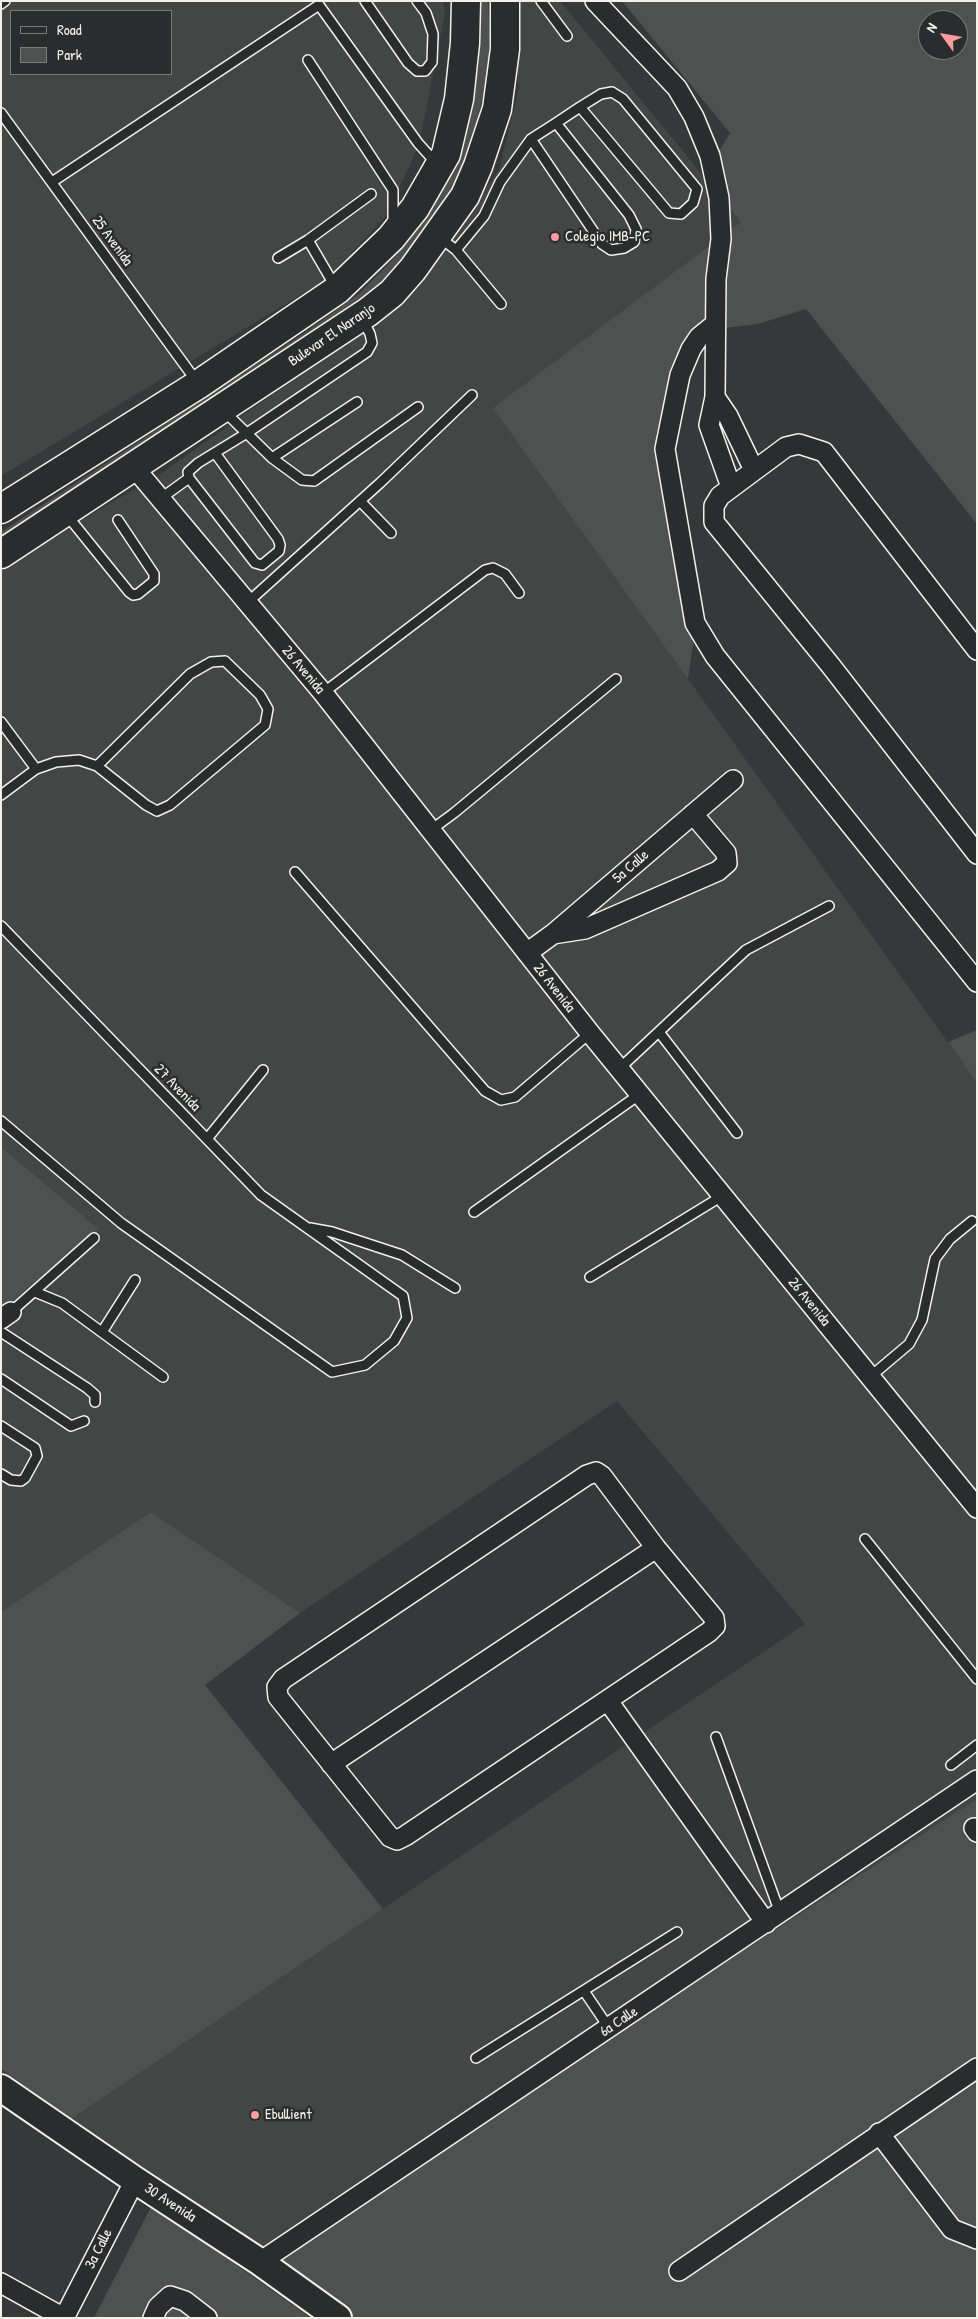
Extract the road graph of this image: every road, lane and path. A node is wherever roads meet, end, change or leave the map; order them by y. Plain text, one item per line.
1 (5, 1) edge
2 (365, 1) edge
3 (417, 1) edge
4 (466, 1) edge
5 (505, 1) edge
6 (541, 1) edge
7 (595, 1) edge
8 (321, 3) edge
9 (1, 4) edge
10 (567, 36) dead end
11 (308, 60) dead end
12 (580, 107) junction
13 (1, 113) edge
14 (556, 123) junction
15 (531, 139) junction
16 (440, 167) junction
17 (52, 182) junction
18 (371, 194) dead end
19 (391, 238) junction
20 (308, 240) junction
21 (446, 243) junction
22 (278, 258) dead end
23 (337, 290) junction
24 (501, 304) dead end
25 (361, 316) junction
26 (715, 324) junction
27 (200, 384) junction
28 (472, 395) dead end
29 (715, 397) junction
30 (357, 402) dead end
31 (418, 407) dead end
32 (221, 408) junction
33 (247, 433) junction
34 (215, 453) junction
35 (272, 458) junction
36 (133, 466) junction
37 (754, 470) junction
38 (189, 478) junction
39 (731, 487) junction
40 (160, 499) junction
41 (360, 500) junction
42 (1, 509) edge
43 (64, 512) junction
44 (118, 520) dead end
45 (391, 533) dead end
46 (1, 554) edge
47 (519, 593) dead end
48 (247, 603) junction
49 (977, 650) edge
50 (616, 679) dead end
51 (323, 693) junction
52 (1, 722) edge
53 (97, 766) junction
54 (36, 769) junction
55 (733, 780) dead end
56 (1, 795) edge
57 (693, 814) junction
58 (431, 830) junction
59 (977, 854) edge
60 (295, 872) dead end
61 (829, 906) dead end
62 (1, 926) edge
63 (553, 934) junction
64 (527, 953) junction
65 (977, 982) edge
66 (659, 1032) junction
67 (590, 1033) junction
68 (619, 1069) junction
69 (263, 1070) dead end
70 (640, 1094) junction
71 (1, 1121) edge
72 (737, 1133) dead end
73 (207, 1139) junction
74 (722, 1196) junction
75 (474, 1212) dead end
76 (972, 1221) dead end
77 (307, 1228) junction
78 (94, 1238) dead end
79 (590, 1277) dead end
80 (135, 1280) dead end
81 (456, 1288) dead end
82 (35, 1292) junction
83 (6, 1315) edge
84 (1, 1332) edge
85 (102, 1332) junction
86 (163, 1377) dead end
87 (870, 1377) junction
88 (1, 1379) edge
89 (95, 1402) dead end
90 (84, 1421) dead end
91 (1, 1426) edge
92 (1, 1474) edge
93 (977, 1508) edge
94 (865, 1539) dead end
95 (656, 1548) junction
96 (977, 1679) edge
97 (608, 1701) junction
98 (716, 1737) dead end
99 (977, 1745) edge
100 (331, 1764) junction
101 (951, 1765) dead end
102 (977, 1780) edge
103 (773, 1918) junction
104 (677, 1932) dead end
105 (584, 1992) junction
106 (609, 2028) junction
107 (476, 2058) dead end
108 (977, 2068) edge
109 (1, 2088) edge
110 (879, 2133) junction
111 (135, 2180) junction
112 (977, 2239) edge
113 (260, 2262) junction
114 (679, 2271) dead end
115 (1, 2283) edge
116 (64, 2318) edge
117 (153, 2318) edge
118 (207, 2318) edge
119 (338, 2318) edge

1 - 9 lane
2 - 3 lane
4 - 16 main road
5 - 21 main road, Bulevar El Naranjo
6 - 10 lane
7 - 26 street
8 - 16 lane
8 - 17 lane
11 - 19 lane
12 - 12 lane
12 - 14 lane
13 - 17 lane, 25 Avenida
14 - 15 lane
14 - 15 lane
15 - 21 lane
16 - 19 main road
17 - 27 lane, 25 Avenida
18 - 20 lane
19 - 23 main road
20 - 22 lane
20 - 23 lane
21 - 24 lane
21 - 25 main road, Bulevar El Naranjo
23 - 27 main road
25 - 32 main road, Bulevar El Naranjo
25 - 33 lane
26 - 29 street
26 - 65 street
27 - 42 main road
28 - 41 lane
29 - 37 street
29 - 39 street
30 - 35 lane
31 - 35 lane
32 - 33 lane
32 - 36 main road, Bulevar El Naranjo
33 - 34 lane
33 - 35 lane
34 - 38 lane
34 - 38 lane
36 - 40 street, 26 Avenida
36 - 43 main road, Bulevar El Naranjo
37 - 39 street
37 - 49 street
38 - 40 lane
39 - 59 street
40 - 48 street, 26 Avenida
41 - 45 lane
41 - 48 lane
43 - 44 lane
43 - 46 main road, Bulevar El Naranjo
47 - 51 lane
48 - 51 street, 26 Avenida
50 - 58 lane
51 - 58 street, 26 Avenida
52 - 54 lane
53 - 53 lane
53 - 54 lane
54 - 56 lane
55 - 57 street, 5a Calle
57 - 63 street, 5a Calle
57 - 63 street
58 - 64 street, 26 Avenida
60 - 67 lane
61 - 66 lane
62 - 73 lane, 27 Avenida
63 - 64 street, 5a Calle
64 - 67 street, 26 Avenida
66 - 68 lane
66 - 72 lane
67 - 68 street, 26 Avenida
68 - 70 street, 26 Avenida
69 - 73 lane
70 - 74 street, 26 Avenida
70 - 75 lane
71 - 77 lane, 27 Avenida
73 - 77 lane, 27 Avenida
74 - 79 lane
74 - 87 street, 26 Avenida
76 - 87 lane
77 - 81 lane
78 - 82 lane
80 - 85 lane
82 - 83 lane
82 - 85 lane
84 - 89 lane
85 - 86 lane
87 - 93 street, 26 Avenida
88 - 90 lane
91 - 92 lane
94 - 96 lane
95 - 97 street
95 - 100 street
95 - 100 street
97 - 100 street
97 - 103 street
98 - 103 lane
99 - 101 lane
102 - 103 street, 6a Calle
103 - 106 street, 6a Calle
104 - 105 lane
105 - 106 lane
105 - 107 lane
106 - 113 street, 6a Calle
108 - 110 street
109 - 111 street, 30 Avenida
110 - 112 street
110 - 114 street
111 - 113 street, 30 Avenida
111 - 116 street, 3a Calle
113 - 119 street, 30 Avenida
115 - 116 street
117 - 118 street

